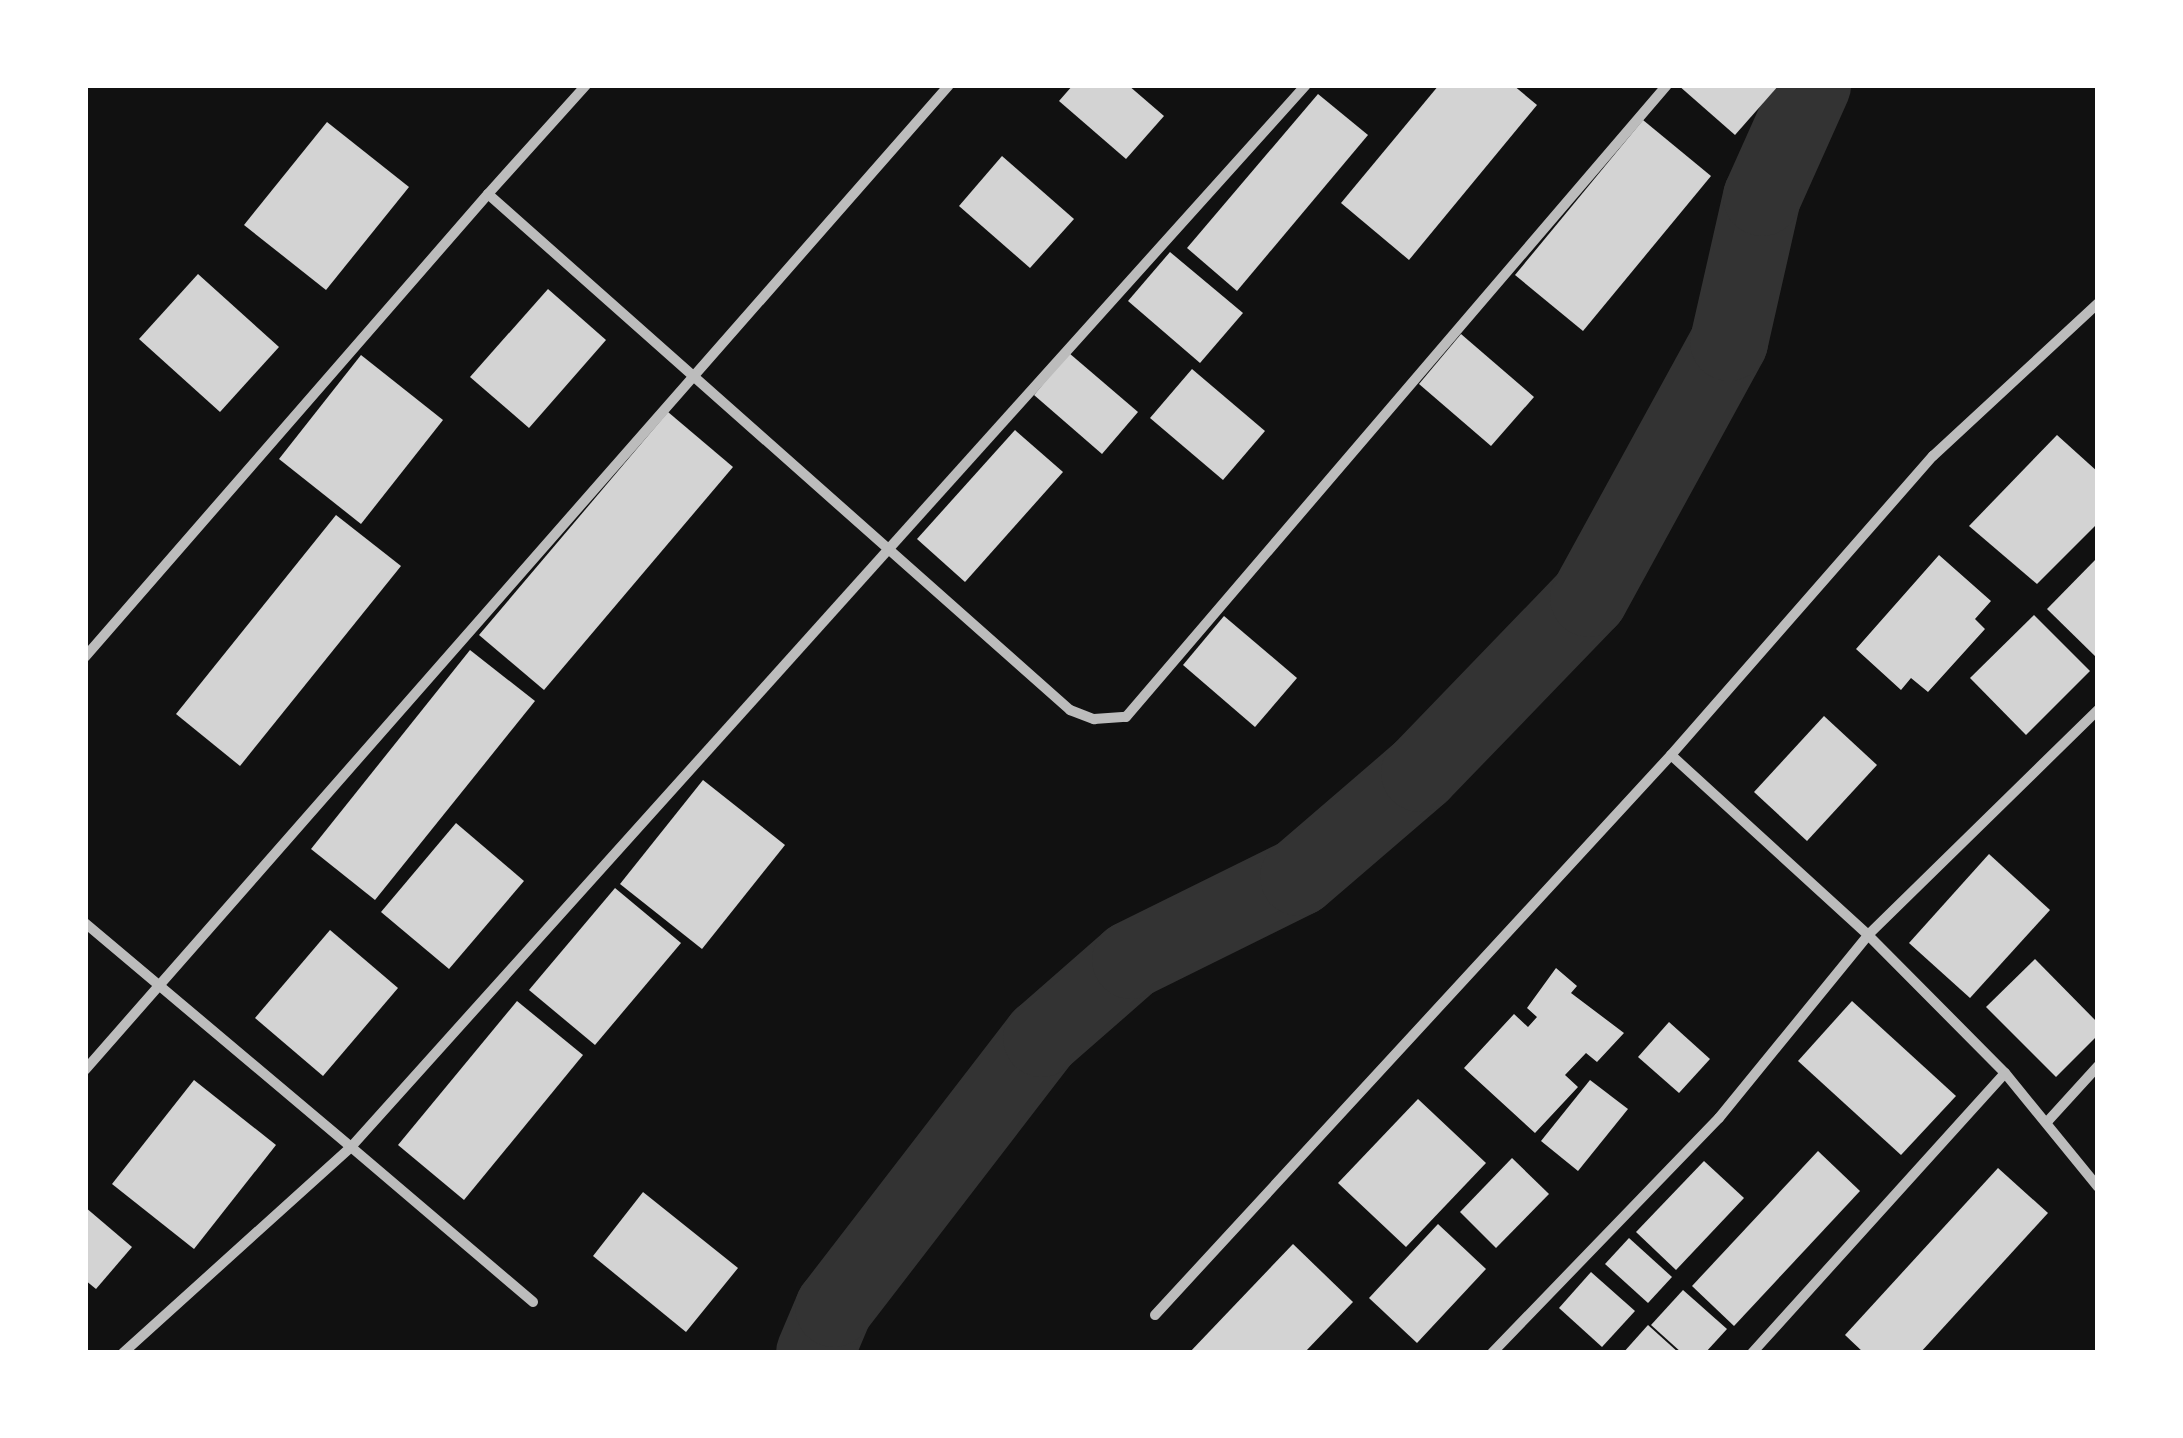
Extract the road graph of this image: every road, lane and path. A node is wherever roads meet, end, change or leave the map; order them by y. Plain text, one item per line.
1 (586, 85) edge
2 (949, 85) edge
3 (1306, 85) edge
4 (1667, 85) edge
5 (488, 194) junction
6 (2098, 303) edge
7 (692, 375) junction
8 (890, 550) junction
9 (85, 657) edge
10 (2098, 710) edge
11 (1671, 755) junction
12 (85, 922) edge
13 (1868, 935) junction
14 (161, 990) junction
15 (2098, 1066) edge
16 (85, 1070) edge
17 (2005, 1073) junction
18 (2048, 1122) junction
19 (351, 1147) junction
20 (2098, 1187) edge
21 (534, 1302) dead end
22 (1155, 1315) dead end
23 (123, 1353) edge
24 (1492, 1353) edge
25 (1752, 1353) edge

1 - 5 street
2 - 7 street
3 - 8 street
4 - 8 street
5 - 7 street
5 - 9 street
6 - 11 street
7 - 8 street
7 - 14 street
8 - 19 street
10 - 13 street
11 - 13 street
11 - 22 street
12 - 14 street
13 - 17 street
13 - 24 street
14 - 16 street
14 - 19 street
15 - 18 street
17 - 18 street
17 - 25 street
18 - 20 street
19 - 21 street
19 - 23 street

